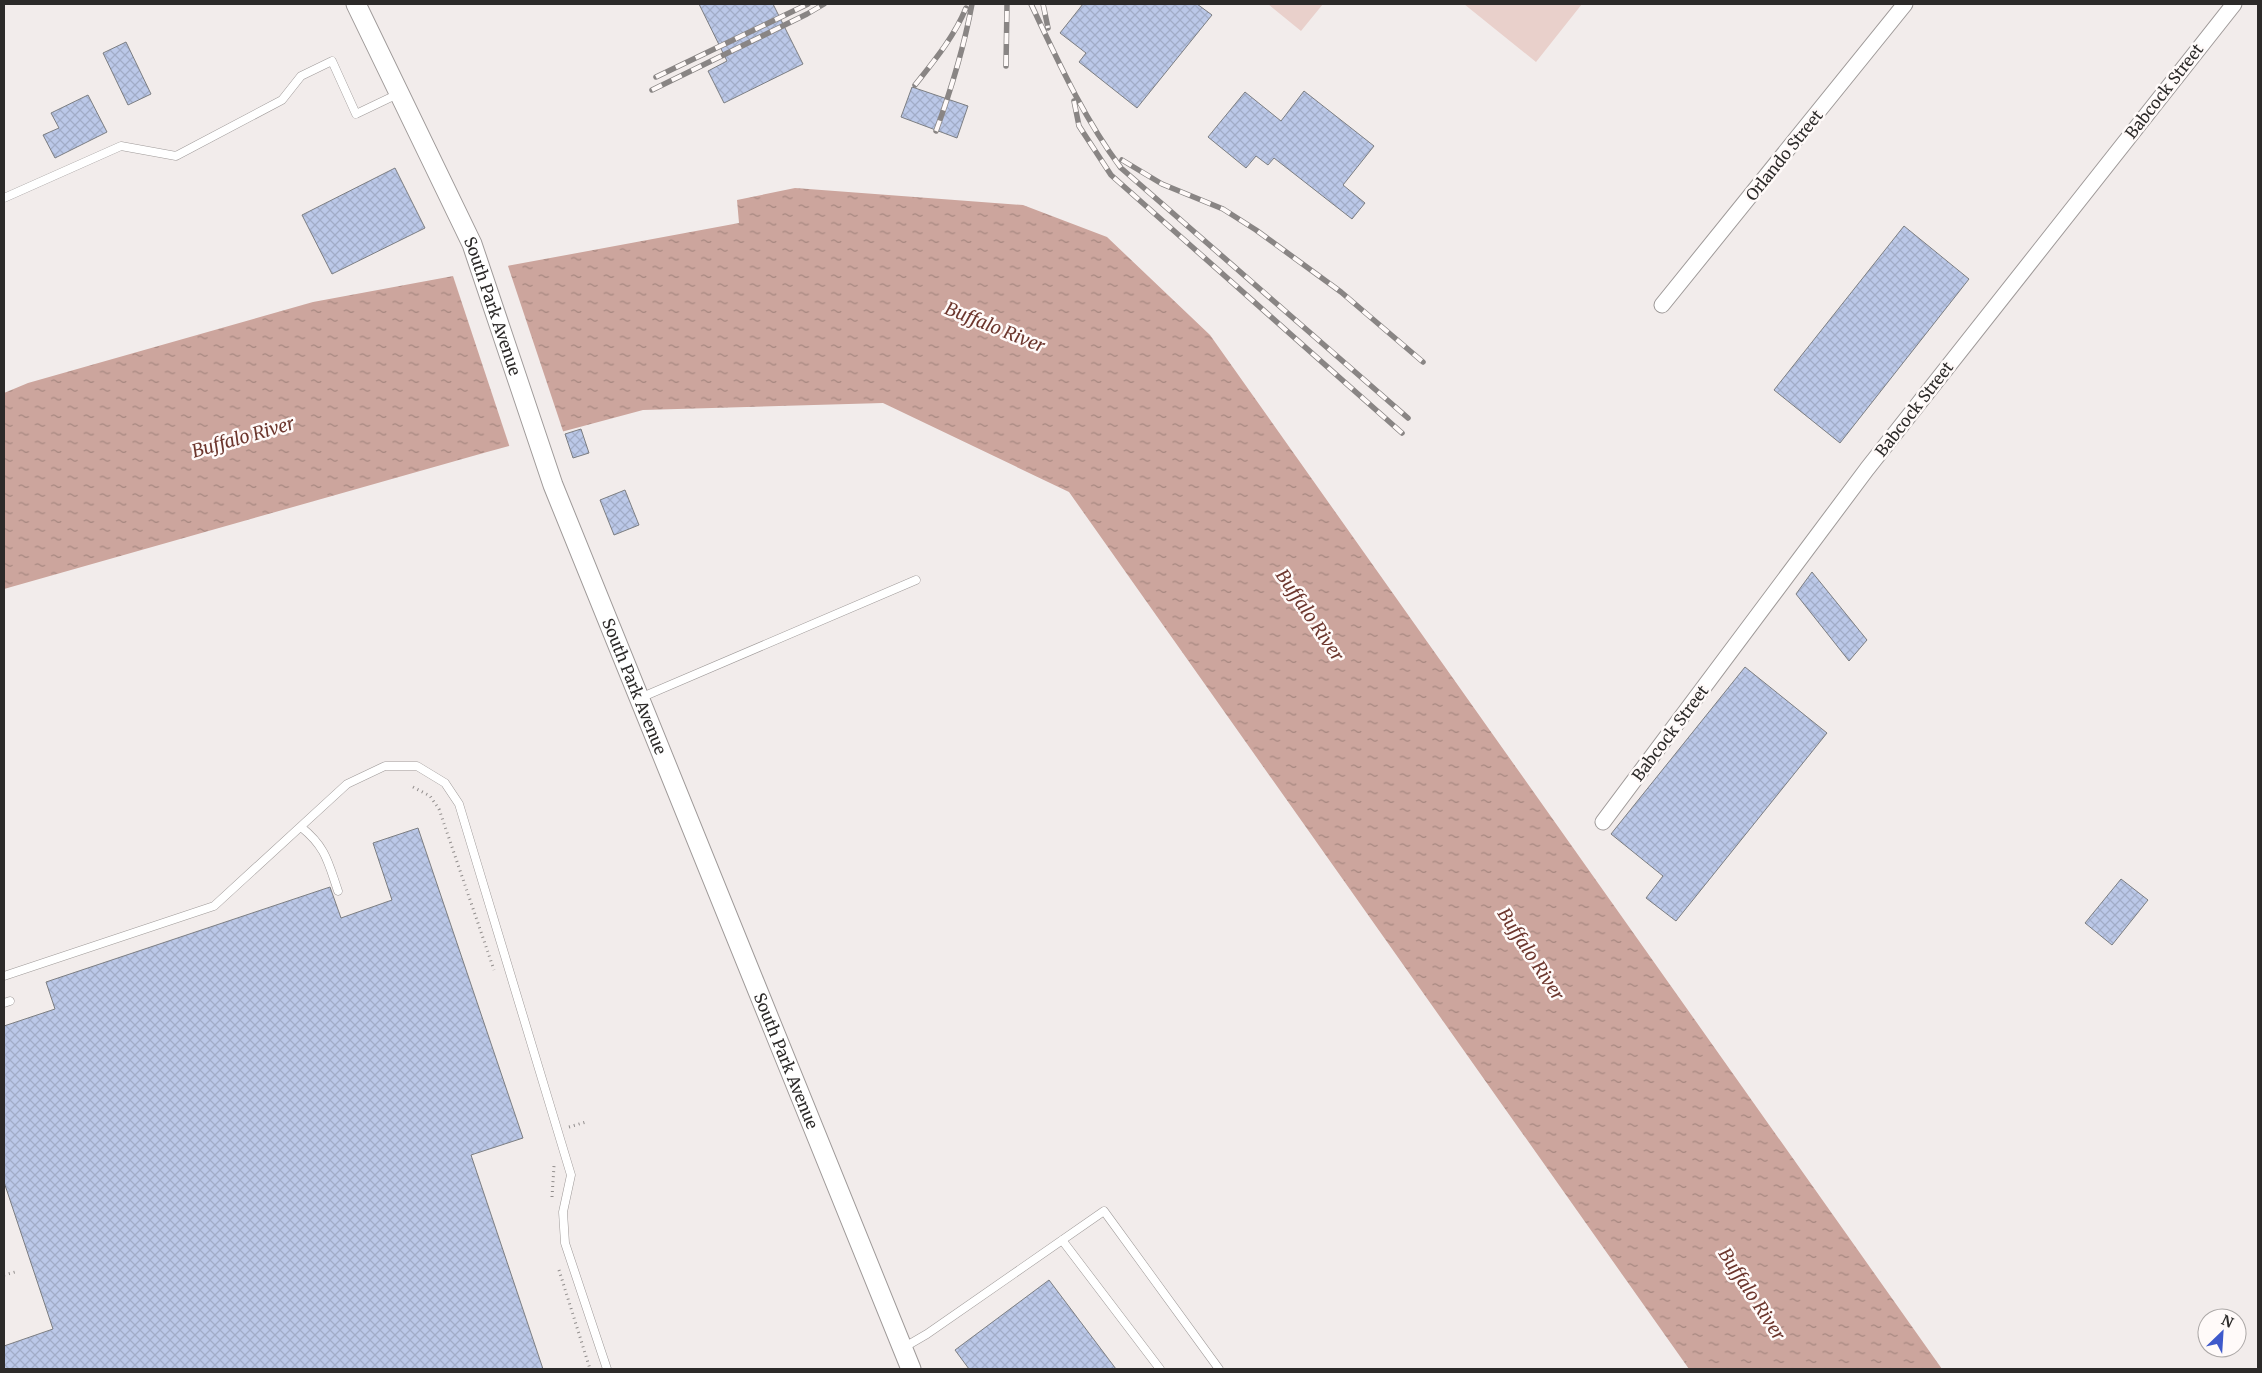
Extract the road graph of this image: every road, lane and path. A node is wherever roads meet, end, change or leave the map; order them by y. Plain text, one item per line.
1 (356, 4) edge
2 (1905, 4) edge
3 (2234, 4) edge
4 (400, 93) junction
5 (4, 198) edge
6 (1662, 305) dead end
7 (916, 580) dead end
8 (640, 698) junction
9 (414, 787) dead end
10 (1604, 822) dead end
11 (300, 827) junction
12 (338, 891) dead end
13 (4, 976) edge
14 (496, 976) dead end
15 (555, 1160) dead end
16 (551, 1205) dead end
17 (1062, 1240) junction
18 (558, 1266) dead end
19 (15, 1272) dead end
20 (4, 1275) edge
21 (903, 1348) junction
22 (1215, 1368) edge
23 (590, 1369) edge
24 (607, 1369) edge
25 (911, 1369) edge
26 (1160, 1369) edge

1 - 4 street, South Park Avenue
2 - 6 street, Orlando Street
3 - 10 street, Babcock Street
4 - 5 lane
4 - 8 street, South Park Avenue
7 - 8 lane
8 - 21 street, South Park Avenue
9 - 14 path
11 - 12 lane
11 - 13 lane
11 - 24 lane
15 - 16 path
17 - 21 lane
17 - 22 lane
17 - 26 lane
18 - 23 path
19 - 20 path
21 - 25 street, South Park Avenue

